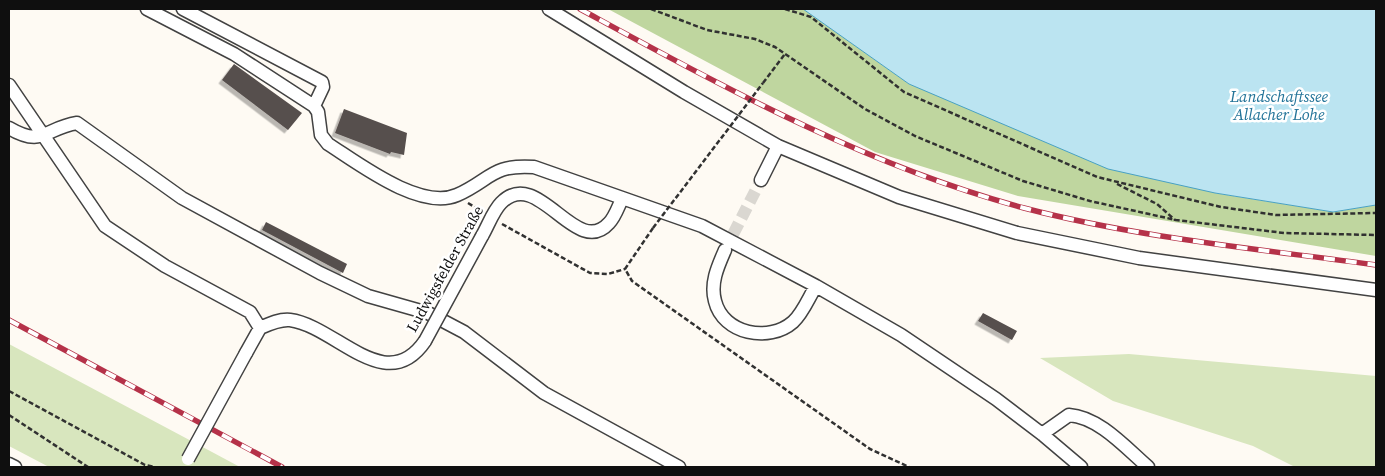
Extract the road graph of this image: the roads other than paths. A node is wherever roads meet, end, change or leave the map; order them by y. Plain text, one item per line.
1 (147, 9) edge
2 (183, 9) edge
3 (549, 9) edge
4 (9, 85) edge
5 (314, 106) junction
6 (9, 128) edge
7 (42, 137) junction
8 (778, 146) junction
9 (761, 180) tunnel mouth
10 (622, 199) junction
11 (725, 250) tunnel mouth
12 (816, 286) junction
13 (1376, 290) edge
14 (260, 328) junction
15 (1042, 434) junction
16 (187, 463) edge
17 (9, 464) edge
18 (15, 467) edge
19 (679, 467) edge
20 (1081, 467) edge
21 (1148, 467) edge

1 - 5 street
2 - 5 street
3 - 8 street
4 - 7 street
5 - 10 street
6 - 7 street
7 - 14 street
7 - 19 street
8 - 9 street
8 - 13 street
10 - 12 street
10 - 14 street, Ludwigsfelder Straße, bridge
11 - 12 street
12 - 15 street
14 - 16 street, bridge
15 - 20 street
15 - 21 street
17 - 18 street

